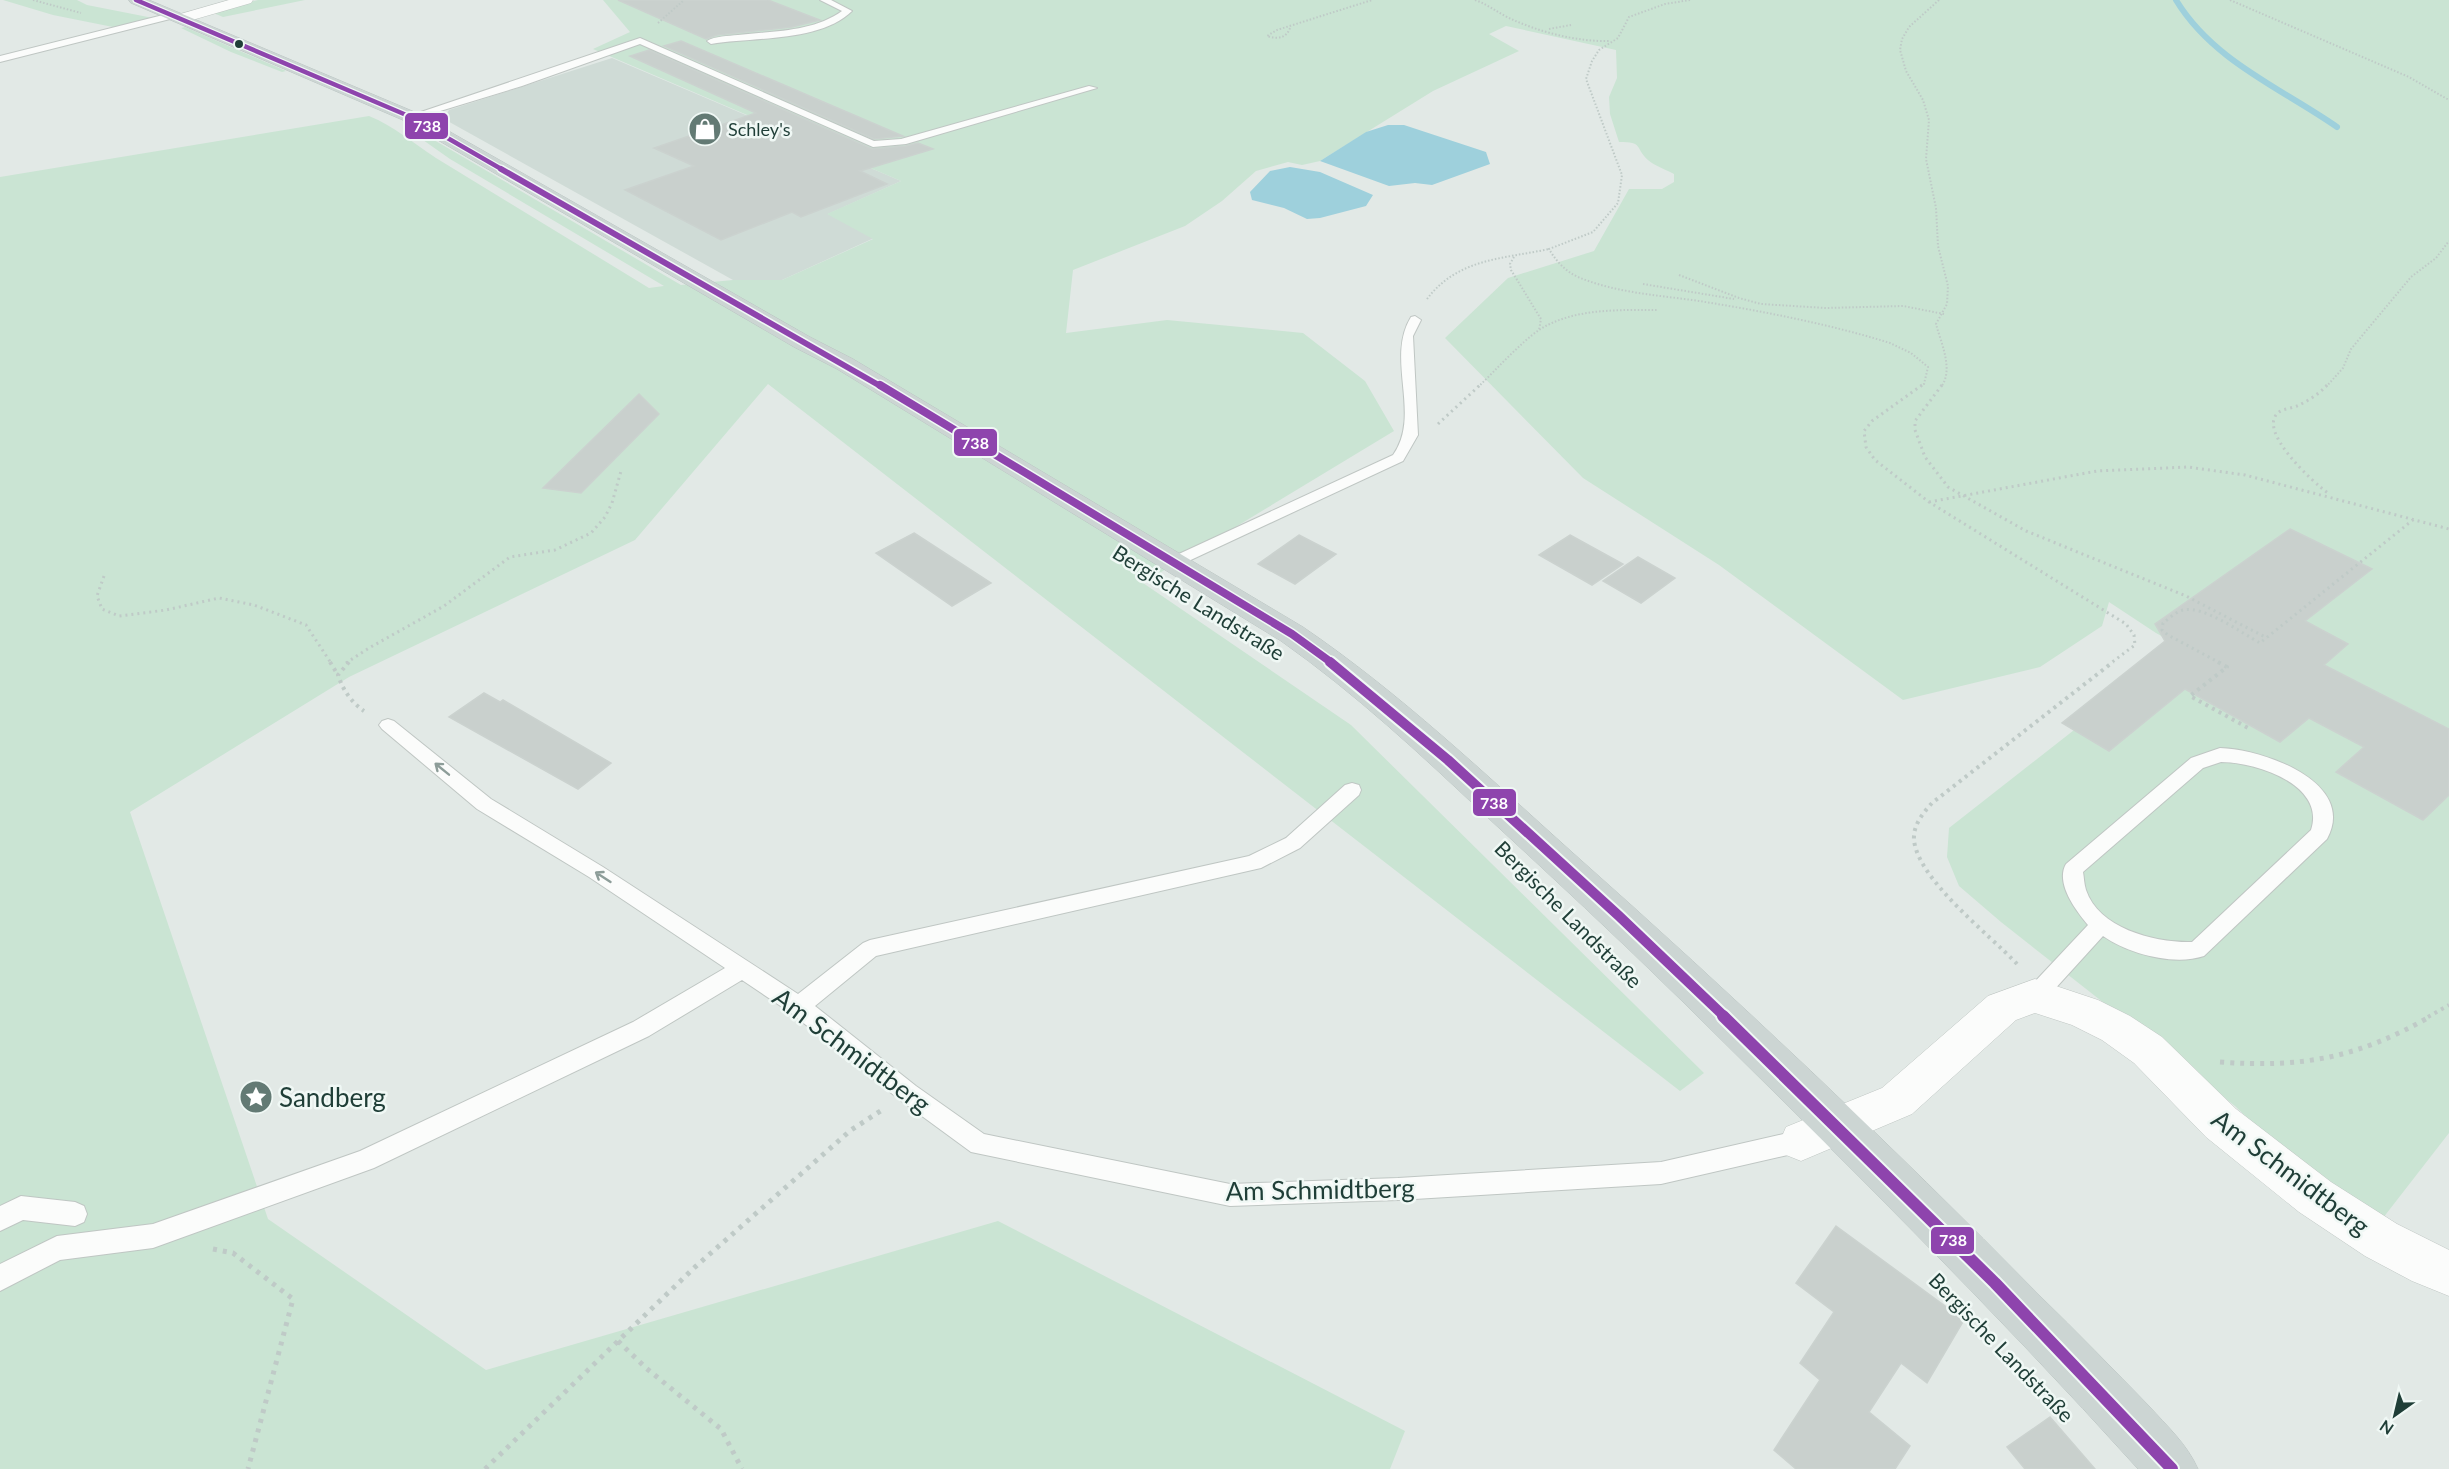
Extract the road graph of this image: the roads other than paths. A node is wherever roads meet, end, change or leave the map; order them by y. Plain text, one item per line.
1 (136, 0) edge
2 (246, 0) edge
3 (824, 0) edge
4 (179, 16) junction
5 (711, 41) dead end
6 (0, 59) edge
7 (1092, 88) dead end
8 (411, 117) junction
9 (1415, 320) road end
10 (1174, 562) junction
11 (388, 725) road end
12 (1352, 790) dead end
13 (2102, 924) junction
14 (742, 969) junction
15 (2036, 996) junction
16 (799, 1006) junction
17 (1839, 1127) junction
18 (1801, 1141) joint
19 (75, 1214) dead end
20 (0, 1219) edge
21 (2449, 1273) edge
22 (0, 1278) edge
23 (2172, 1469) edge

1 - 4 main road, Bergische Landstraße
2 - 4 street
3 - 5 lane
4 - 6 lane
4 - 8 main road, Bergische Landstraße
7 - 8 lane
8 - 10 main road, Bergische Landstraße
9 - 10 lane
10 - 17 main road, Bergische Landstraße
14 -> 11 lane, Am Schmidtberg
12 - 16 lane
13 - 13 lane
13 - 15 lane
14 - 16 lane, Am Schmidtberg
14 - 22 lane
15 - 17 street, Am Schmidtberg
15 - 21 street, Am Schmidtberg
16 - 18 lane, Am Schmidtberg
17 - 18 street, Am Schmidtberg
17 - 23 main road, Bergische Landstraße
19 - 20 lane

